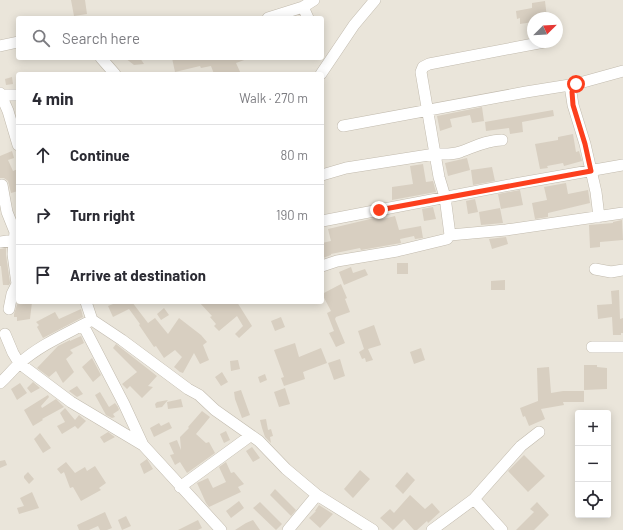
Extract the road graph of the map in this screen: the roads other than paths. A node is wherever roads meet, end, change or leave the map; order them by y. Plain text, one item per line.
1 (314, 0) edge
2 (375, 0) edge
3 (303, 7) junction
4 (274, 16) edge
5 (307, 16) edge
6 (16, 42) edge
7 (527, 45) edge
8 (0, 46) edge
9 (103, 60) edge
10 (320, 60) edge
11 (623, 71) edge
12 (113, 72) edge
13 (323, 72) edge
14 (576, 84) junction
15 (0, 94) edge
16 (16, 95) edge
17 (428, 111) junction
18 (343, 126) dead end
19 (16, 138) edge
20 (502, 140) dead end
21 (435, 154) junction
22 (623, 166) edge
23 (591, 171) junction
24 (324, 174) edge
25 (2, 185) dead end
26 (445, 197) junction
27 (623, 213) edge
28 (599, 217) junction
29 (324, 221) edge
30 (16, 234) edge
31 (450, 235) junction
32 (0, 242) edge
33 (324, 265) edge
34 (595, 269) dead end
35 (623, 270) edge
36 (16, 276) edge
37 (16, 286) edge
38 (86, 304) edge
39 (9, 309) dead end
40 (88, 322) junction
41 (5, 334) dead end
42 (592, 347) dead end
43 (623, 347) edge
44 (19, 363) junction
45 (0, 383) edge
46 (539, 432) dead end
47 (250, 436) junction
48 (142, 445) junction
49 (180, 487) junction
50 (317, 495) junction
51 (474, 499) junction
52 (221, 530) edge
53 (288, 530) edge
54 (373, 530) edge
55 (432, 530) edge
56 (502, 530) edge

1 - 3 street
2 - 13 street
3 - 4 street
3 - 5 street
6 - 8 street
7 - 17 street
9 - 12 street
10 - 13 street
11 - 14 street
14 - 17 street
14 - 23 street
15 - 16 street
15 - 19 street
17 - 18 street
17 - 21 street
20 - 21 street
21 - 24 street
21 - 26 street
22 - 23 street
23 - 26 street
23 - 28 street
25 - 30 street
26 - 29 street
26 - 31 street
27 - 28 street
28 - 31 street
30 - 32 street
30 - 36 street
31 - 33 street
34 - 35 street
37 - 39 street
38 - 40 street
40 - 44 street
40 - 47 street
40 - 48 street
41 - 44 street
42 - 43 street
44 - 45 street
44 - 48 street
46 - 51 street
47 - 49 street
47 - 50 street
48 - 49 street
49 - 52 street
50 - 53 street
50 - 54 street
51 - 55 street
51 - 56 street

